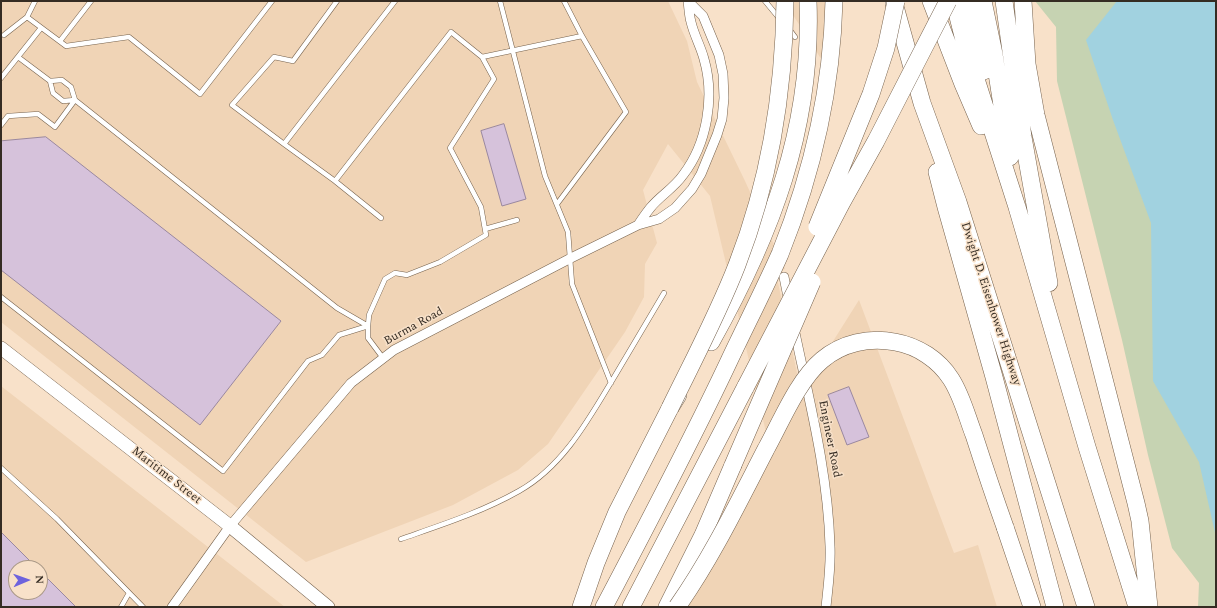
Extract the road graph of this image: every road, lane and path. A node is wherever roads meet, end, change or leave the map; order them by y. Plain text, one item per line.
1 (35, 1) edge
2 (91, 1) edge
3 (272, 1) edge
4 (337, 1) edge
5 (395, 1) edge
6 (500, 1) edge
7 (564, 1) edge
8 (688, 1) edge
9 (765, 1) edge
10 (785, 1) edge
11 (808, 1) edge
12 (834, 1) edge
13 (894, 1) edge
14 (931, 1) edge
15 (948, 1) edge
16 (954, 1) edge
17 (968, 1) edge
18 (983, 1) edge
19 (1004, 1) edge
20 (1023, 1) edge
21 (27, 17) junction
22 (41, 28) junction
23 (4, 35) dead end
24 (582, 36) junction
25 (795, 37) dead end
26 (60, 41) junction
27 (513, 51) junction
28 (18, 57) junction
29 (482, 57) junction
30 (1, 78) edge
31 (50, 81) junction
32 (75, 100) junction
33 (922, 103) junction
34 (1, 125) edge
35 (876, 141) junction
36 (284, 144) junction
37 (335, 181) junction
38 (557, 204) junction
39 (381, 218) dead end
40 (517, 220) dead end
41 (638, 224) junction
42 (1022, 224) junction
43 (485, 229) junction
44 (570, 258) junction
45 (784, 278) dead end
46 (664, 293) dead end
47 (1, 297) edge
48 (368, 326) junction
49 (1, 348) edge
50 (383, 358) junction
51 (611, 383) junction
52 (1068, 383) junction
53 (746, 386) junction
54 (670, 408) junction
55 (1, 468) edge
56 (230, 526) junction
57 (401, 539) dead end
58 (129, 593) junction
59 (121, 607) edge
60 (142, 607) edge
61 (172, 607) edge
62 (328, 607) edge
63 (581, 607) edge
64 (604, 607) edge
65 (631, 607) edge
66 (667, 607) edge
67 (677, 607) edge
68 (826, 607) edge
69 (1032, 607) edge
70 (1055, 607) edge
71 (1086, 607) edge
72 (1137, 607) edge
73 (1149, 607) edge

1 - 21 lane
2 - 26 lane
3 - 26 lane
4 - 36 lane
5 - 36 lane
6 - 27 lane
7 - 24 lane
8 - 41 street, Burma Road
8 - 41 street, Burma Road
9 - 25 lane
10 - 54 highway, bridge
11 - 54 highway, bridge
12 - 64 highway
13 - 33 highway, Dwight D. Eisenhower Highway
13 - 53 highway, bridge
14 - 42 highway
15 - 35 highway, bridge
16 - 42 highway
17 - 42 highway
18 - 42 highway
19 - 52 highway
20 - 73 highway
21 - 22 lane
21 - 23 lane
22 - 26 lane
22 - 28 lane
24 - 27 lane
24 - 38 lane
27 - 29 lane
27 - 38 lane
28 - 30 lane
28 - 31 lane
29 - 37 lane
29 - 43 lane
31 - 32 lane
31 - 32 lane
32 - 34 lane
32 - 48 lane
33 - 70 highway
33 - 71 highway, Dwight D. Eisenhower Highway
35 - 53 highway, bridge
35 - 66 highway, bridge
36 - 37 lane
37 - 39 lane
38 - 44 lane
40 - 43 lane
41 - 44 street, Burma Road
42 - 52 highway
43 - 48 lane
44 - 50 street, Burma Road
44 - 51 lane
45 - 68 street, Engineer Road
46 - 51 lane
47 - 48 lane
48 - 50 lane
49 - 56 main road, Maritime Street
50 - 56 street, Burma Road
51 - 57 lane
52 - 72 highway
53 - 65 highway
54 - 63 highway
55 - 58 lane
56 - 61 street, Burma Road
56 - 62 main road, Maritime Street
58 - 59 lane
58 - 60 lane
67 - 69 highway, bridge

